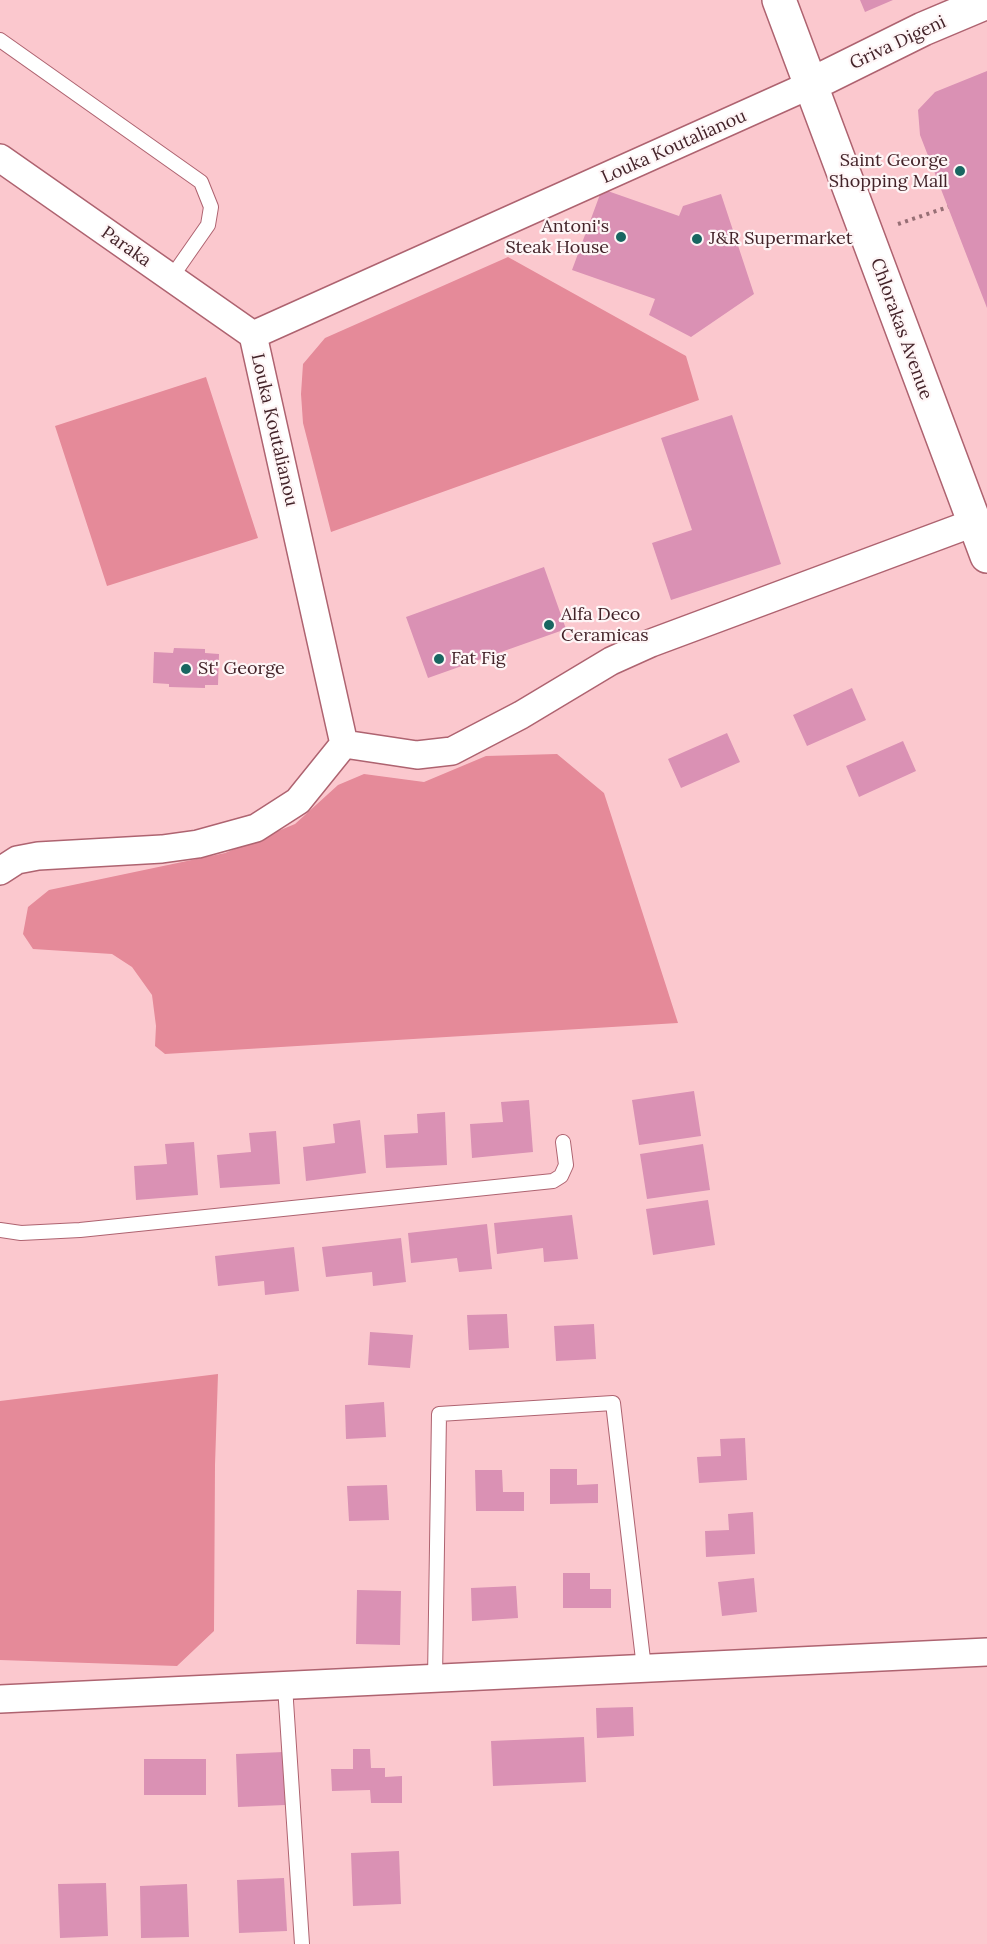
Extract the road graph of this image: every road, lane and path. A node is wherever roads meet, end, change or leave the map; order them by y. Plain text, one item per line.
1 (779, 0) edge
2 (987, 2) edge
3 (0, 39) edge
4 (810, 85) junction
5 (0, 158) edge
6 (948, 207) dead end
7 (866, 235) junction
8 (171, 278) junction
9 (253, 334) junction
10 (974, 523) junction
11 (987, 556) edge
12 (344, 744) junction
13 (0, 871) edge
14 (563, 1142) dead end
15 (0, 1230) edge
16 (987, 1652) edge
17 (644, 1668) junction
18 (435, 1678) junction
19 (285, 1686) junction
20 (0, 1699) edge
21 (302, 1944) edge

1 - 4 main road, Chlorakas Avenue
2 - 4 main road, Griva Digeni
3 - 8 lane
4 - 7 main road, Chlorakas Avenue
4 - 9 street, Louka Koutalianou
5 - 8 street, Paraka
6 - 7 path
7 - 10 main road, Chlorakas Avenue
8 - 9 street, Paraka
9 - 12 street, Louka Koutalianou
10 - 11 main road, Chlorakas Avenue
10 - 12 street
12 - 13 street
14 - 15 lane
16 - 17 street
17 - 18 street
17 - 18 lane
18 - 19 street
19 - 20 street
19 - 21 lane

